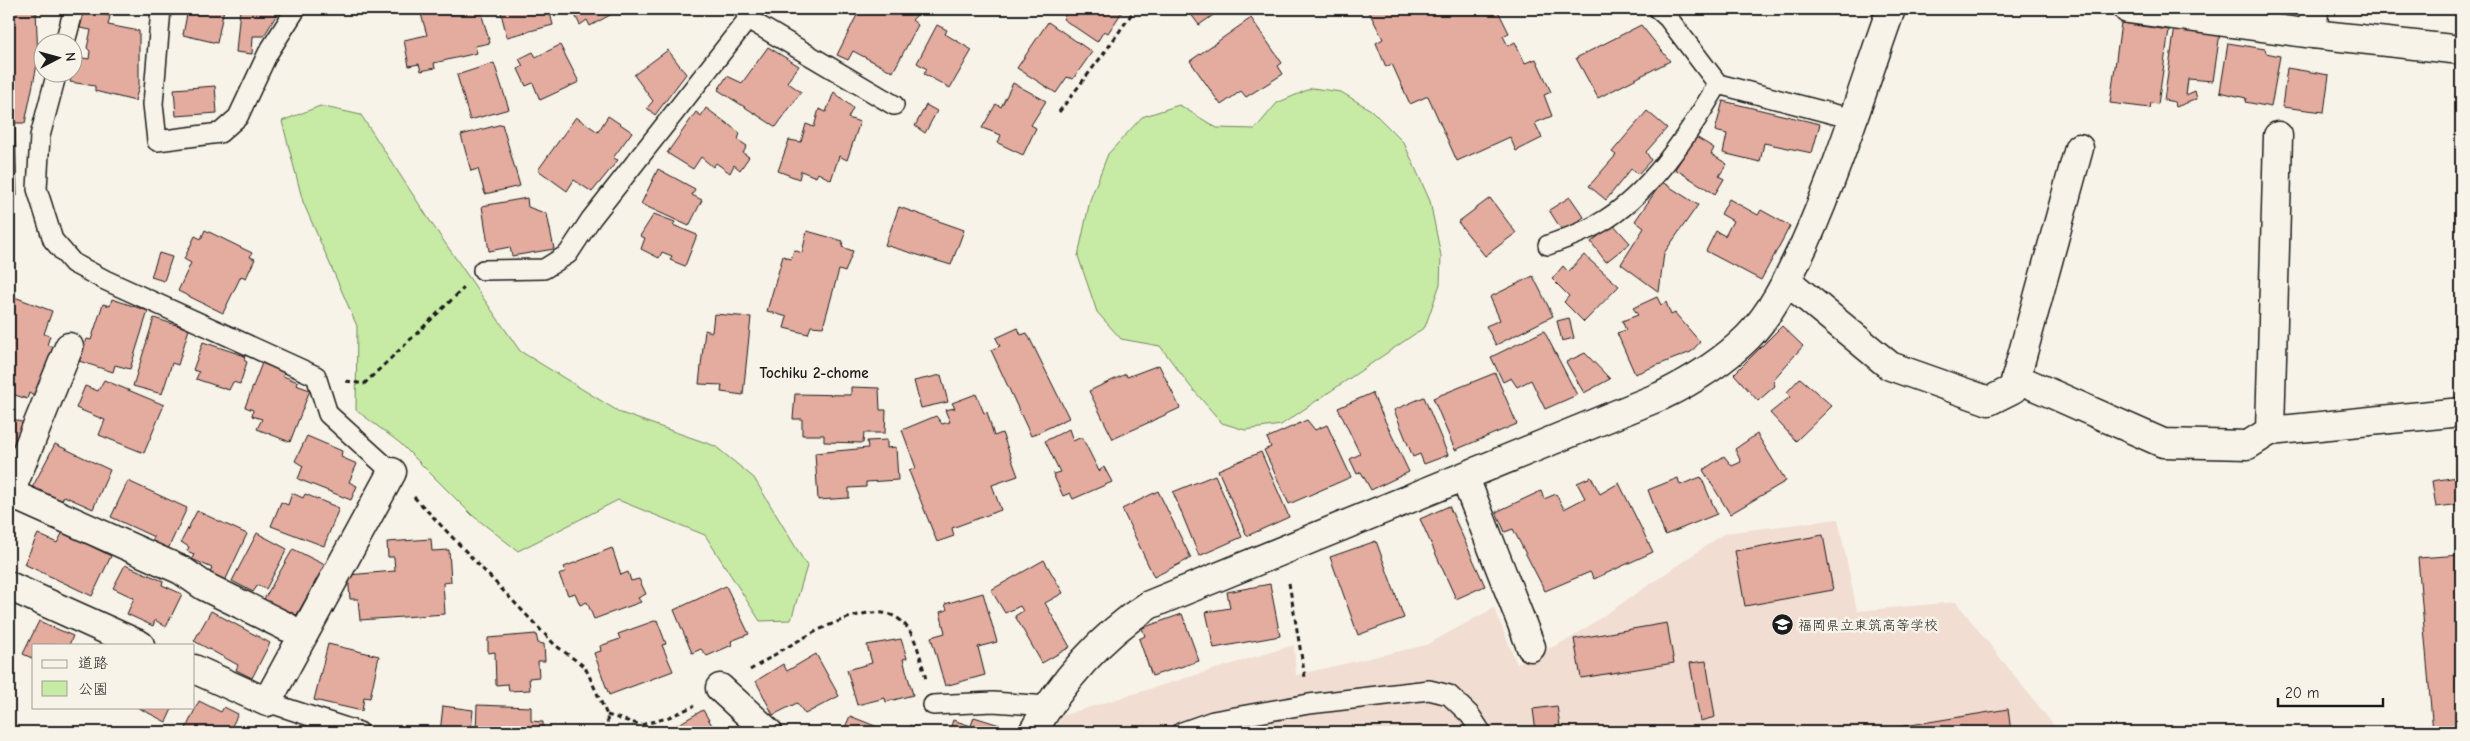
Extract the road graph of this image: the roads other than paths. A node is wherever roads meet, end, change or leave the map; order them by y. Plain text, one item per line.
1 (74, 9) edge
2 (161, 9) edge
3 (296, 9) edge
4 (1658, 9) edge
5 (1891, 9) edge
6 (2128, 9) edge
7 (746, 14) edge
8 (2313, 21) edge
9 (68, 32) edge
10 (2461, 50) edge
11 (54, 82) edge
12 (1718, 84) junction
13 (894, 104) dead end
14 (1852, 119) junction
15 (2278, 136) dead end
16 (2079, 148) dead end
17 (1548, 245) dead end
18 (482, 270) road end
19 (1787, 281) junction
20 (69, 347) dead end
21 (2016, 378) junction
22 (2461, 412) edge
23 (2270, 432) junction
24 (392, 472) joint
25 (1465, 478) junction
26 (9, 494) edge
27 (9, 586) edge
28 (287, 627) dead end
29 (138, 644) edge
30 (1531, 647) dead end
31 (195, 669) edge
32 (720, 688) road end
33 (267, 702) junction
34 (933, 705) road end
35 (1048, 706) junction
36 (359, 732) edge
37 (768, 732) edge
38 (1033, 732) edge
39 (1182, 732) edge
40 (1481, 732) edge

1 - 9 lane
2 - 3 lane
4 - 12 lane
5 - 14 street
6 - 8 street
7 - 13 lane
7 - 18 lane
8 - 10 street
11 - 24 lane
12 - 14 lane
12 - 17 lane
14 - 19 street
15 - 23 street
16 - 21 street
19 - 21 street
19 - 25 street
20 - 26 street
21 - 23 street
22 - 23 street
24 - 33 street
25 - 30 street
25 - 35 street
26 - 28 street
27 - 29 street
31 - 33 street
32 - 37 street
33 - 36 lane
34 - 35 lane
35 - 38 street
39 - 40 lane

